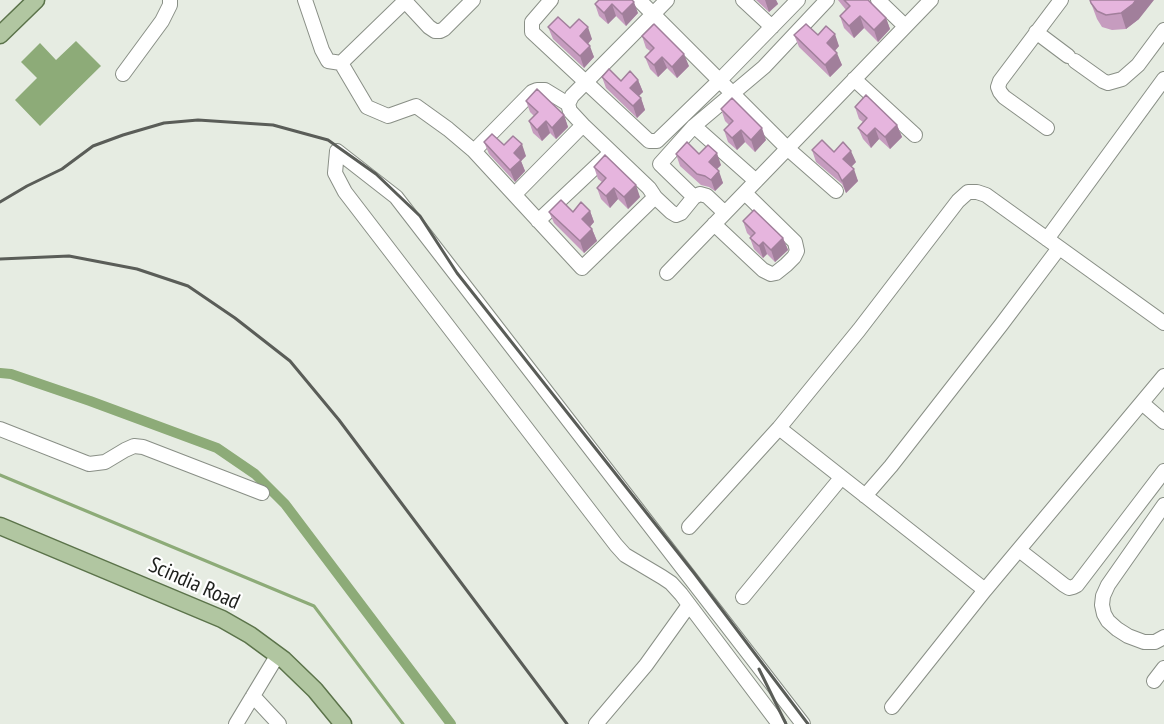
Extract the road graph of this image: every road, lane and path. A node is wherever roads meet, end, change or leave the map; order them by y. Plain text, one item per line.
1 (26, 0) edge
2 (36, 0) edge
3 (170, 0) edge
4 (305, 0) edge
5 (405, 0) edge
6 (473, 0) edge
7 (551, 0) edge
8 (639, 0) edge
9 (667, 0) edge
10 (743, 0) edge
11 (798, 0) edge
12 (827, 0) edge
13 (878, 0) edge
14 (931, 0) edge
15 (1061, 0) edge
16 (653, 14) junction
17 (0, 25) edge
18 (905, 26) junction
19 (772, 27) junction
20 (1164, 30) edge
21 (1036, 32) junction
22 (0, 36) edge
23 (341, 63) junction
24 (123, 74) dead end
25 (854, 79) junction
26 (1164, 79) edge
27 (720, 80) junction
28 (586, 81) junction
29 (732, 94) junction
30 (567, 104) junction
31 (583, 125) junction
32 (694, 126) junction
33 (1047, 129) dead end
34 (915, 135) dead end
35 (787, 148) junction
36 (474, 151) junction
37 (610, 152) junction
38 (756, 181) junction
39 (836, 191) dead end
40 (745, 193) junction
41 (514, 194) junction
42 (694, 196) junction
43 (655, 197) junction
44 (725, 213) junction
45 (538, 221) junction
46 (714, 224) junction
47 (1047, 239) junction
48 (1059, 248) junction
49 (667, 273) dead end
50 (1164, 323) edge
51 (1164, 376) edge
52 (1142, 403) junction
53 (1164, 422) edge
54 (779, 428) junction
55 (0, 429) edge
56 (1164, 471) edge
57 (841, 478) junction
58 (262, 493) dead end
59 (866, 496) junction
60 (1164, 505) edge
61 (0, 526) edge
62 (689, 527) dead end
63 (0, 534) edge
64 (1018, 550) junction
65 (985, 590) junction
66 (743, 597) dead end
67 (689, 605) junction
68 (1164, 637) edge
69 (274, 662) junction
70 (1164, 668) edge
71 (1154, 681) dead end
72 (253, 696) junction
73 (892, 707) dead end
74 (236, 724) edge
75 (279, 724) edge
76 (334, 724) edge
77 (343, 724) edge
78 (596, 724) edge
79 (779, 724) edge
80 (803, 724) edge

1 - 17 main road
2 - 22 main road
3 - 24 street
4 - 23 street
5 - 6 street
5 - 23 street
7 - 28 street
8 - 16 street
9 - 16 street
10 - 19 street
11 - 19 street
12 - 29 street
13 - 18 street
14 - 18 street
15 - 21 street
16 - 27 street
16 - 28 street
18 - 25 street
19 - 27 street
20 - 21 street
21 - 33 street
23 - 36 street
25 - 34 street
25 - 35 street
26 - 47 street
27 - 28 street
27 - 29 street
28 - 30 street
29 - 32 street
29 - 35 street
30 - 31 street
30 - 36 street
31 - 37 street
31 - 41 street
32 - 38 street
32 - 42 street
35 - 38 street
35 - 39 street
36 - 41 street
37 - 43 street
37 - 45 street
38 - 40 street
40 - 44 street
40 - 46 street
41 - 45 street
42 - 43 street
42 - 44 street
43 - 45 street
44 - 46 street
46 - 49 street
47 - 48 street
47 - 54 street
48 - 50 street
48 - 59 street
51 - 52 street
52 - 53 street
52 - 64 street
54 - 57 street
54 - 62 street
55 - 58 street
56 - 64 street
57 - 59 street
57 - 66 street
59 - 65 street
60 - 68 street
61 - 77 main road, Scindia Road
63 - 69 main road
64 - 65 street
65 - 73 street
67 - 78 street
67 - 79 street
67 - 80 street
69 - 72 street
69 - 76 main road
70 - 71 street
72 - 74 street
72 - 75 street

